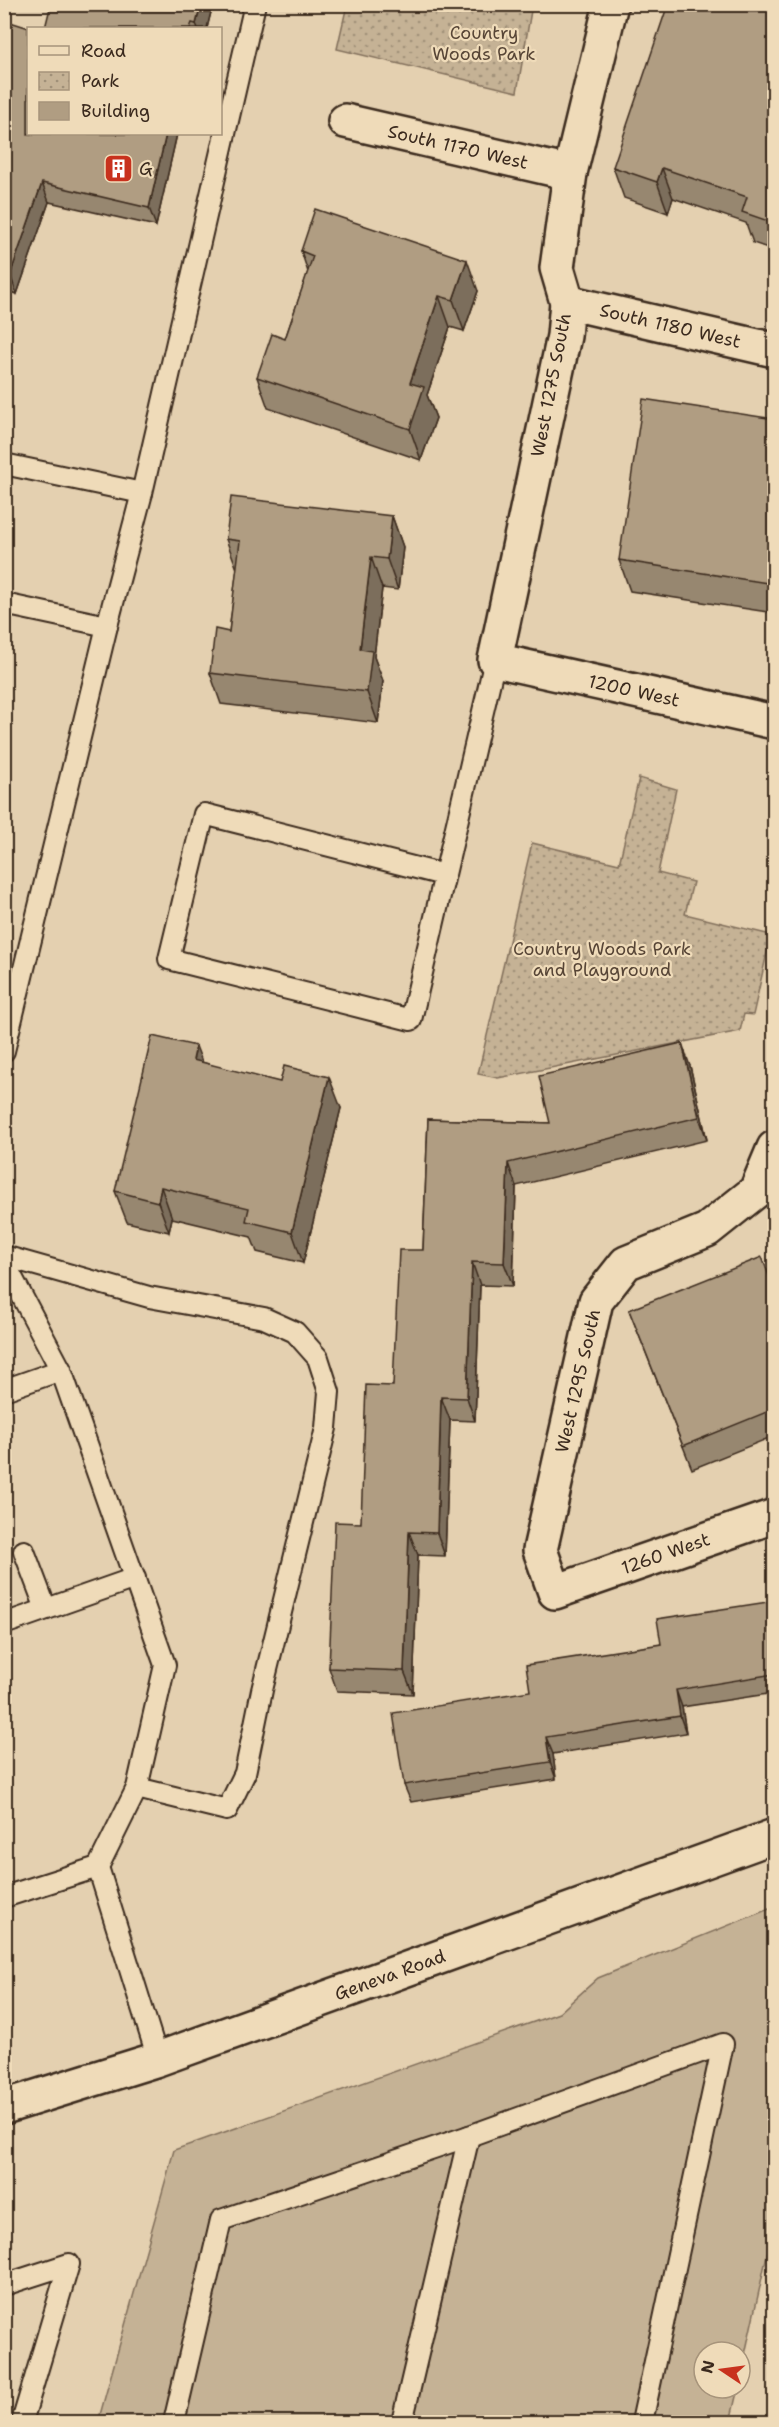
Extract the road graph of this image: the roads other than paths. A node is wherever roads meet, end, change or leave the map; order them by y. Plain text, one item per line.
1 (255, 4) edge
2 (611, 4) edge
3 (345, 121) dead end
4 (570, 173) junction
5 (567, 303) junction
6 (774, 350) edge
7 (4, 464) edge
8 (142, 493) junction
9 (4, 604) edge
10 (107, 626) junction
11 (495, 660) junction
12 (774, 722) edge
13 (444, 875) junction
14 (4, 1051) edge
15 (774, 1148) edge
16 (4, 1256) edge
17 (4, 1262) edge
18 (62, 1370) junction
19 (4, 1390) edge
20 (774, 1516) edge
21 (24, 1551) dead end
22 (135, 1578) junction
23 (555, 1592) joint
24 (46, 1609) junction
25 (4, 1624) edge
26 (137, 1788) junction
27 (774, 1836) edge
28 (98, 1867) junction
29 (4, 1897) edge
30 (158, 2059) junction
31 (4, 2107) edge
32 (469, 2136) junction
33 (4, 2285) edge
34 (22, 2422) edge
35 (174, 2422) edge
36 (402, 2422) edge
37 (642, 2422) edge

1 - 8 lane
2 - 4 street, West 1275 South
3 - 4 street, South 1170 West
4 - 5 street, West 1275 South
5 - 6 street, South 1180 West
5 - 11 street, West 1275 South
7 - 8 lane
8 - 10 lane
9 - 10 lane
10 - 14 lane
11 - 12 street, 1200 West
11 - 13 lane
13 - 13 lane
15 - 23 street, West 1295 South
16 - 26 lane
17 - 18 lane
18 - 19 lane
18 - 22 lane
20 - 23 street, 1260 West
21 - 24 lane
22 - 24 lane
22 - 26 lane
24 - 25 lane
26 - 28 lane
27 - 30 street, Geneva Road
28 - 29 lane
28 - 30 lane
30 - 31 street, Geneva Road
32 - 35 lane
32 - 36 lane
32 - 37 lane
33 - 34 lane

